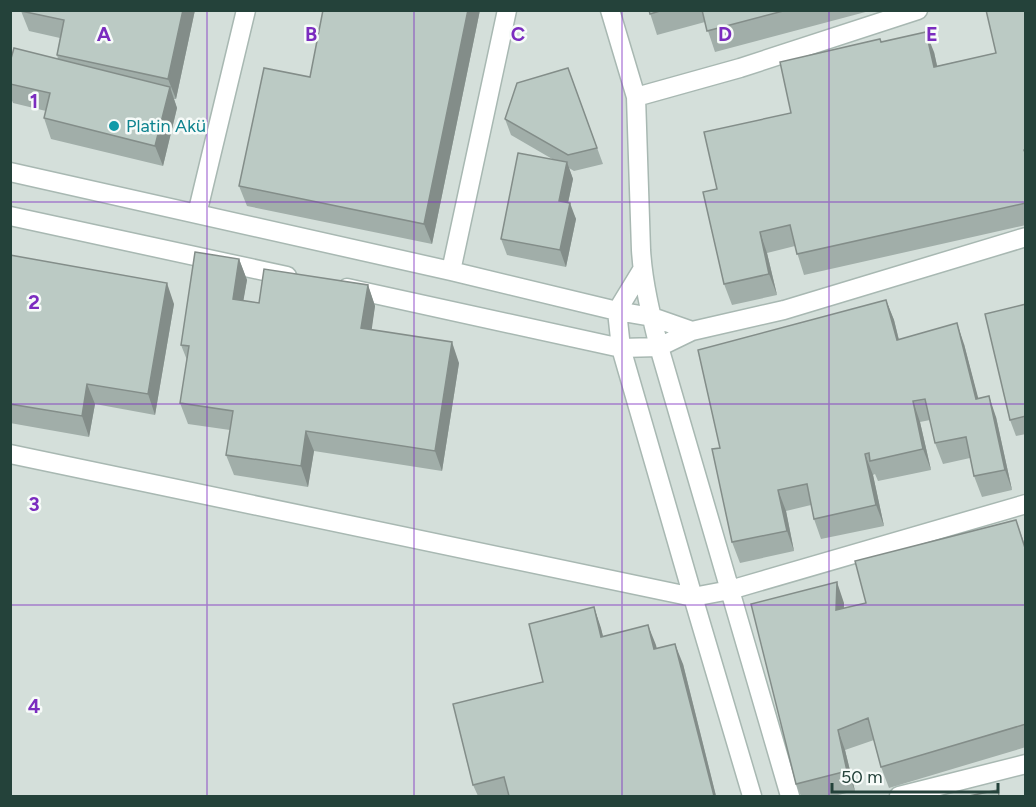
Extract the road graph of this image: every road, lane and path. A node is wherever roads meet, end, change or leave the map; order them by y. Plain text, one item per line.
1 (246, 10) edge
2 (507, 10) edge
3 (610, 10) edge
4 (918, 10) edge
5 (636, 97) junction
6 (10, 172) edge
7 (197, 214) junction
8 (10, 216) edge
9 (1026, 237) edge
10 (642, 270) junction
11 (451, 271) junction
12 (299, 278) edge
13 (333, 285) edge
14 (617, 311) junction
15 (652, 317) junction
16 (692, 331) junction
17 (659, 347) junction
18 (621, 348) junction
19 (10, 454) edge
20 (1026, 504) edge
21 (730, 590) junction
22 (693, 597) junction
23 (1026, 764) edge
24 (752, 796) edge
25 (790, 796) edge
26 (899, 796) edge

1 - 7 street
2 - 11 street
3 - 5 street
4 - 5 street
5 - 10 street
6 - 7 street
7 - 11 street
8 - 12 street
9 - 16 street
10 - 14 street
10 - 15 street
11 - 14 street
13 - 18 street
14 - 15 street
14 - 18 street
15 - 16 street
15 - 17 street
16 - 17 street
17 - 18 street
17 - 21 street
18 - 22 street
19 - 22 street
20 - 21 street
21 - 22 street
21 - 25 street
22 - 24 street
23 - 26 street

